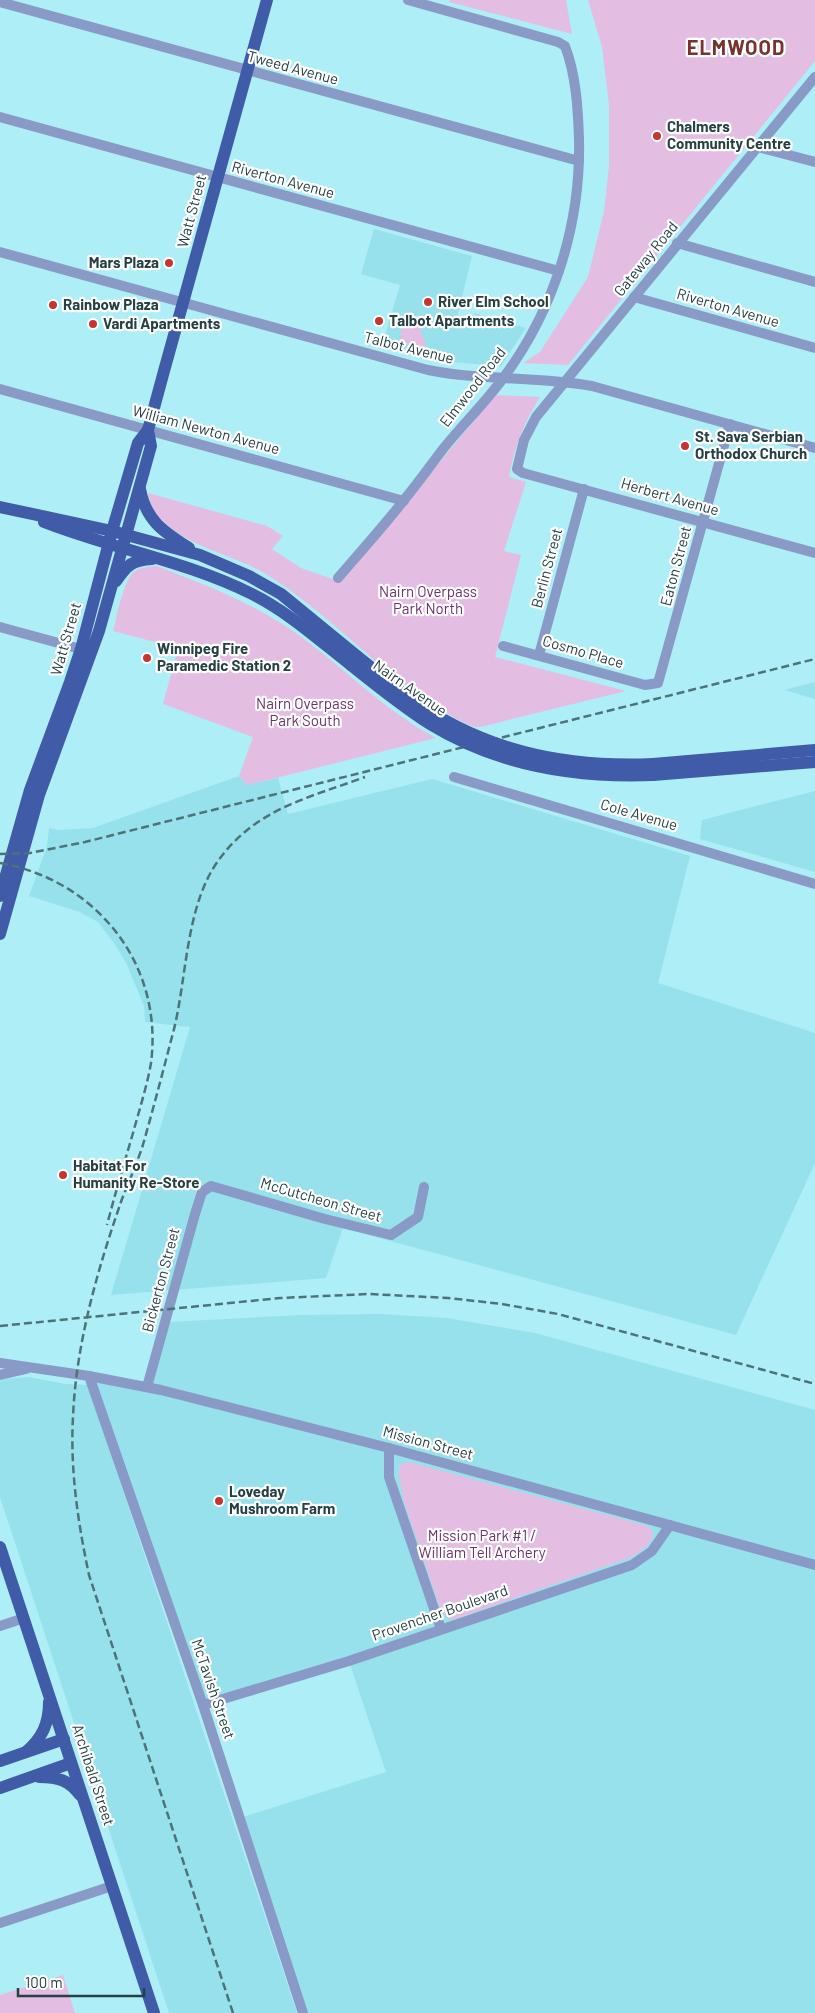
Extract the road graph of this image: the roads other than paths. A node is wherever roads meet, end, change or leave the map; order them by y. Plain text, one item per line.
1 (267, 0) edge
2 (408, 0) edge
3 (0, 2) edge
4 (25, 4) edge
5 (247, 71) junction
6 (815, 77) edge
7 (0, 117) edge
8 (758, 147) junction
9 (579, 161) junction
10 (815, 162) edge
11 (218, 178) junction
12 (677, 243) junction
13 (0, 252) edge
14 (559, 271) junction
15 (815, 282) edge
16 (634, 297) junction
17 (183, 303) junction
18 (815, 348) edge
19 (503, 378) junction
20 (564, 382) junction
21 (0, 389) edge
22 (730, 424) junction
23 (148, 430) junction
24 (815, 448) edge
25 (517, 469) joint
26 (140, 487) junction
27 (584, 489) junction
28 (404, 500) junction
29 (0, 507) edge
30 (19, 512) junction
31 (703, 522) junction
32 (112, 531) junction
33 (126, 534) junction
34 (108, 544) junction
35 (122, 548) junction
36 (815, 553) edge
37 (200, 555) junction
38 (163, 559) junction
39 (338, 578) dead end
40 (111, 587) junction
41 (0, 627) edge
42 (503, 646) dead end
43 (86, 650) junction
44 (538, 655) junction
45 (354, 661) junction
46 (655, 685) joint
47 (815, 750) edge
48 (815, 762) edge
49 (653, 769) junction
50 (454, 777) dead end
51 (16, 856) junction
52 (815, 884) edge
53 (0, 896) edge
54 (0, 934) edge
55 (211, 1186) joint
56 (424, 1187) dead end
57 (0, 1363) edge
58 (29, 1368) junction
59 (0, 1375) edge
60 (89, 1376) junction
61 (147, 1387) junction
62 (389, 1448) junction
63 (670, 1525) junction
64 (0, 1547) edge
65 (815, 1565) edge
66 (24, 1618) junction
67 (0, 1626) edge
68 (441, 1629) junction
69 (49, 1691) junction
70 (203, 1705) junction
71 (64, 1739) junction
72 (26, 1752) junction
73 (0, 1761) edge
74 (72, 1763) junction
75 (32, 1777) junction
76 (0, 1788) edge
77 (86, 1804) junction
78 (112, 1886) junction
79 (0, 1923) edge
80 (154, 2013) edge
81 (303, 2013) edge

1 - 5 main road, Watt Street
2 - 9 street, Elmwood Road
3 - 4 street, Tweed Avenue
4 - 5 street, Tweed Avenue
5 - 9 street, Tweed Avenue
5 - 11 main road, Watt Street
6 - 8 street, Gateway Road
7 - 11 street, Riverton Avenue
8 - 10 street
8 - 12 street, Gateway Road
9 - 14 street, Elmwood Road
11 - 14 street, Riverton Avenue
11 - 17 main road, Watt Street
12 - 15 street
12 - 16 street, Gateway Road
13 - 17 street, Talbot Avenue
14 - 19 street, Elmwood Road
16 - 18 street, Riverton Avenue
16 - 20 street, Gateway Road
17 - 19 street, Talbot Avenue
17 - 23 main road, Watt Street
19 - 20 street, Talbot Avenue
19 - 28 street, Elmwood Road
20 - 22 street, Talbot Avenue
20 - 25 street, Gateway Road
21 - 23 street, William Newton Avenue
22 - 24 street, Talbot Avenue
22 - 31 street, Eaton Street
23 - 26 main road, Watt Street
23 - 28 street, William Newton Avenue
23 - 32 main road, Watt Street
25 - 27 street, Herbert Avenue
26 - 33 main road, Watt Street
26 - 37 main road
27 - 31 street, Herbert Avenue
27 - 44 street, Berlin Street
28 - 39 street, Elmwood Road
29 - 30 main road, Nairn Avenue
30 - 32 main road, Nairn Avenue
30 - 34 main road, Nairn Avenue
31 - 36 street, Herbert Avenue
31 - 46 street, Eaton Street
32 - 33 main road, Nairn Avenue
32 - 34 main road, Watt Street
33 - 35 main road, Watt Street
33 - 37 main road, Nairn Avenue
34 - 35 main road, Nairn Avenue
34 - 43 main road, Watt Street
35 - 38 main road, Nairn Avenue
35 - 40 main road, Watt Street
37 - 45 main road, Nairn Avenue
38 - 40 main road
38 - 45 main road, Nairn Avenue
40 - 43 main road, Watt Street
41 - 43 street
42 - 44 street, Cosmo Place
43 - 51 main road, Watt Street
44 - 46 street, Cosmo Place
45 - 49 main road, Nairn Avenue, bridge
47 - 49 main road, Nairn Avenue
48 - 49 main road, Nairn Avenue
50 - 52 street, Cole Avenue
51 - 53 main road
51 - 54 main road
55 - 56 street, McCutcheon Street
55 - 61 street, Bickerton Street
57 - 58 street, Mission Street
58 - 59 street, Mission Street
58 - 60 street, Mission Street
60 - 61 street, Mission Street
60 - 70 street, McTavish Street
61 - 62 street, Mission Street
62 - 63 street, Mission Street
62 - 68 street
63 - 65 street, Mission Street
63 - 68 street, Provencher Boulevard
64 - 66 main road, Archibald Street
66 - 67 street
66 - 69 main road, Archibald Street
68 - 70 street, Provencher Boulevard
69 - 71 main road, Archibald Street
69 - 72 main road
70 - 81 street, McTavish Street
71 - 72 main road
71 - 74 main road, Archibald Street
72 - 73 main road
74 - 75 main road
74 - 77 main road, Archibald Street
75 - 76 main road
75 - 77 main road
77 - 78 main road, Archibald Street
78 - 79 street
78 - 80 main road, Archibald Street

